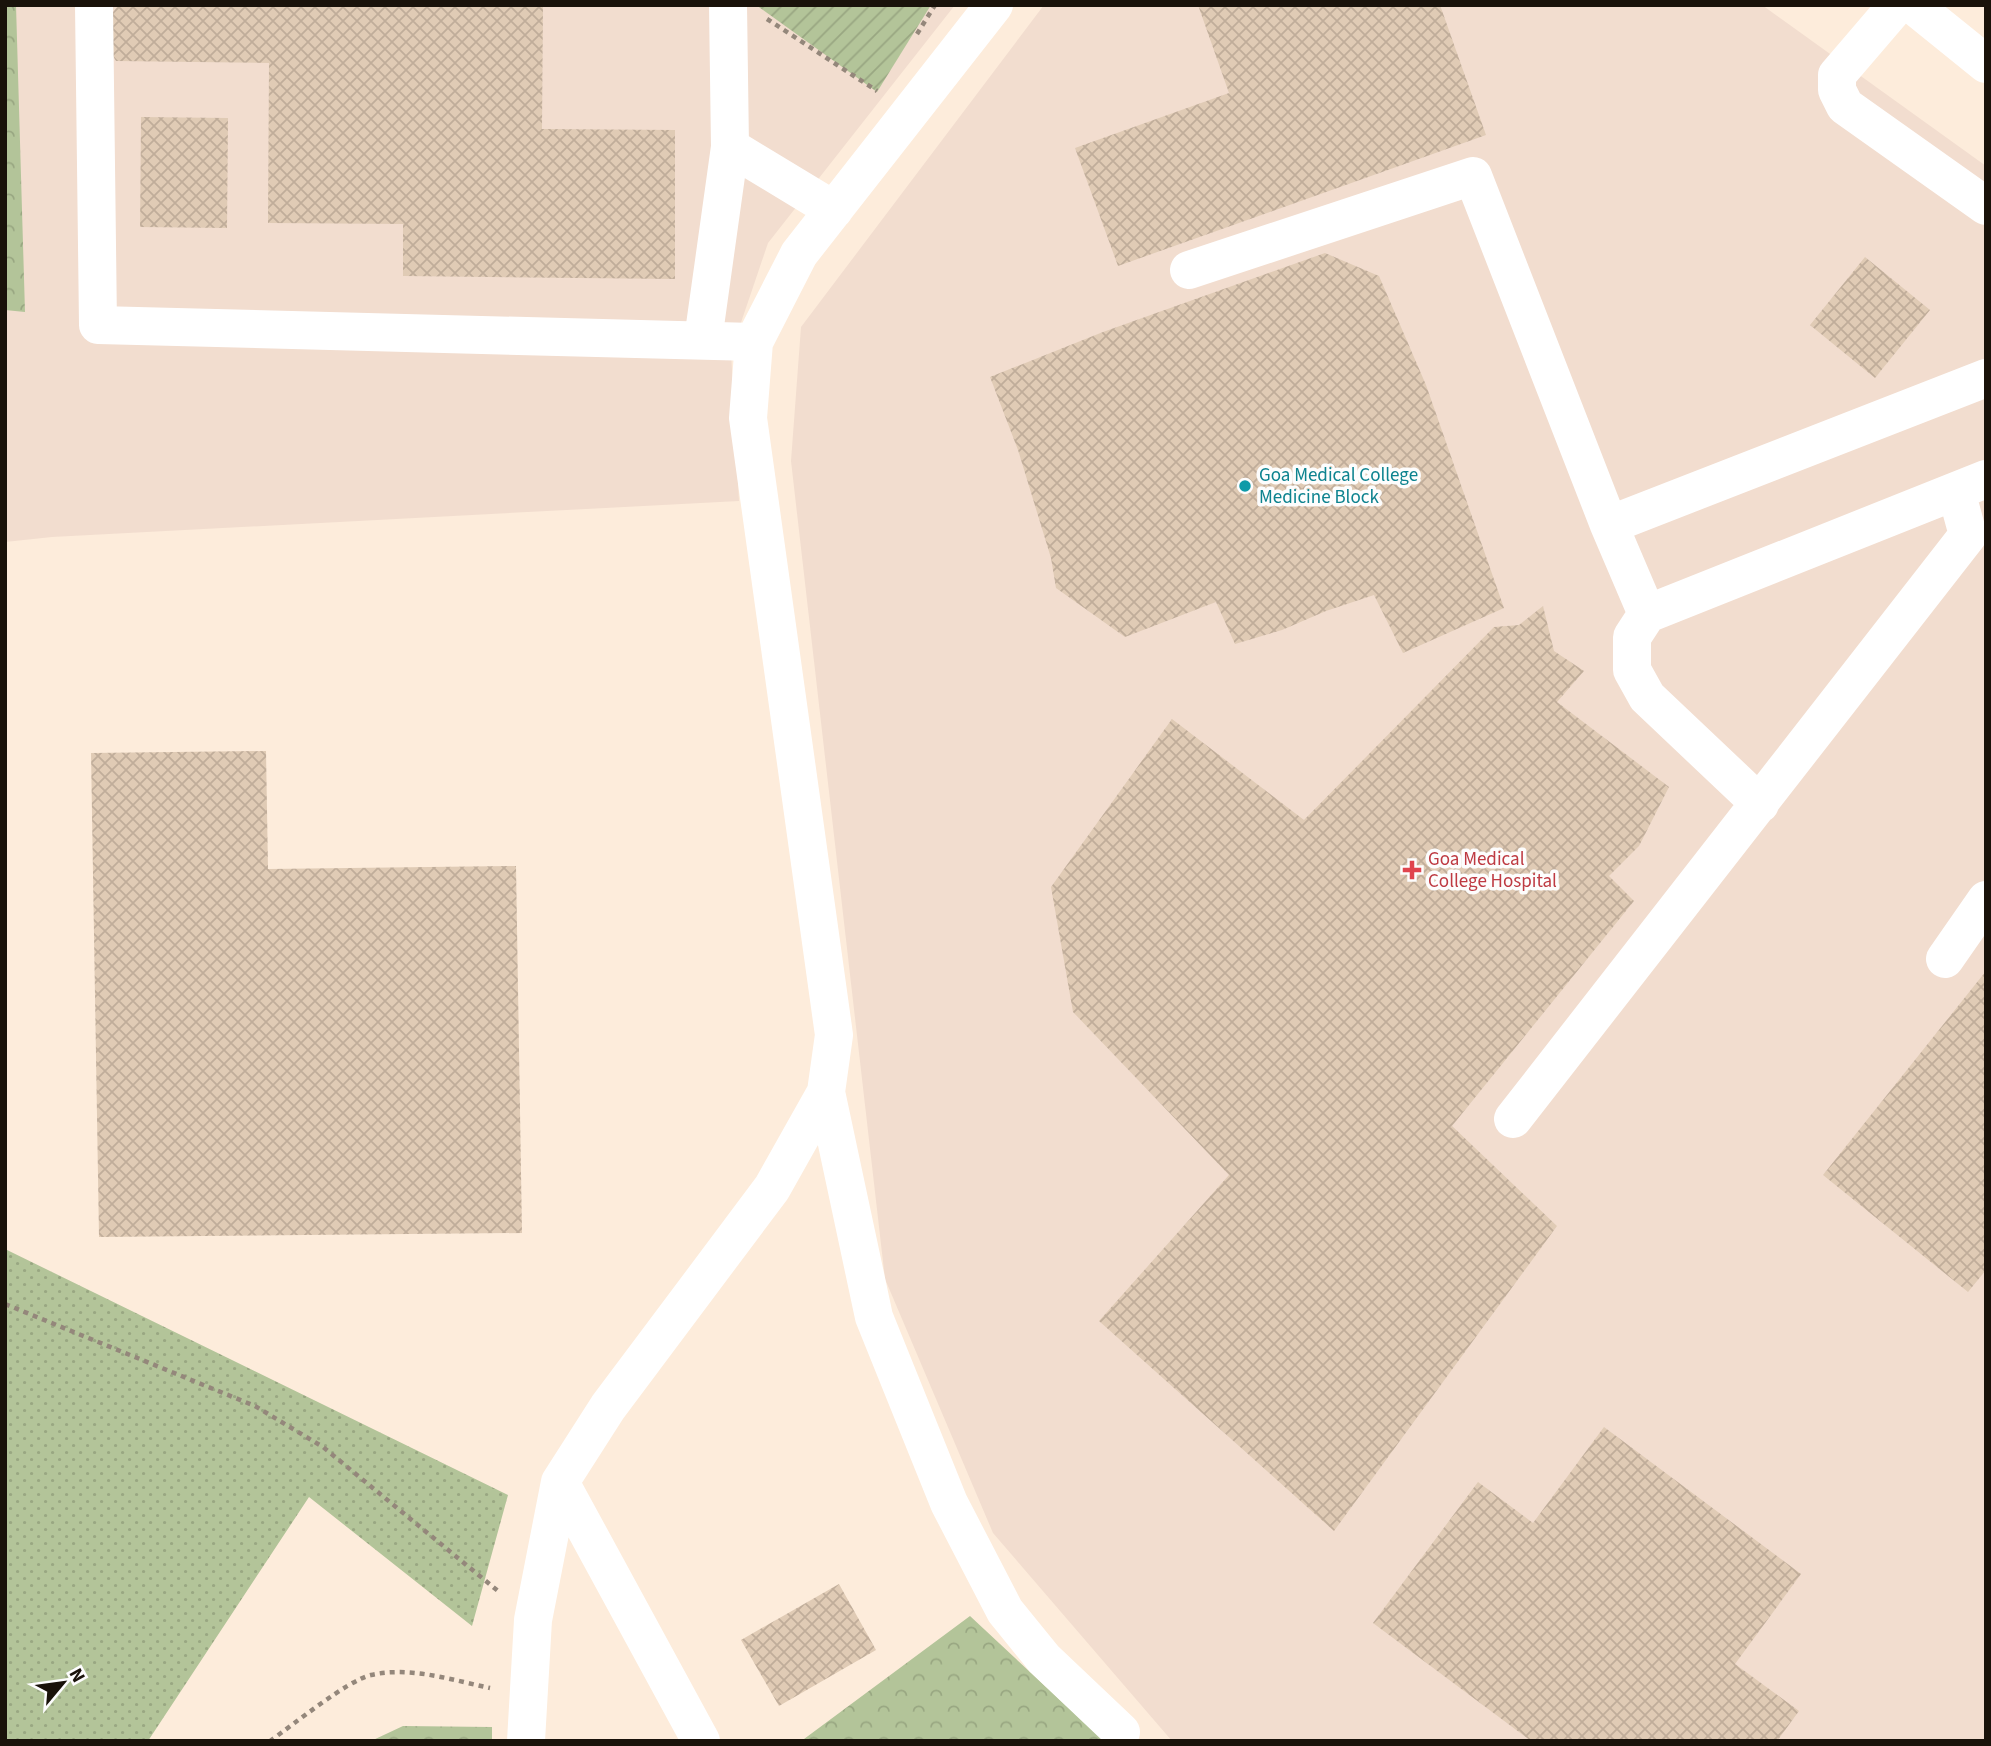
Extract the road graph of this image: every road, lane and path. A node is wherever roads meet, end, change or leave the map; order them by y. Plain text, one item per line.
1 (94, 5) edge
2 (935, 5) edge
3 (994, 5) edge
4 (1897, 5) edge
5 (1913, 5) edge
6 (743, 9) edge
7 (915, 39) dead end
8 (1986, 64) edge
9 (881, 94) dead end
10 (730, 147) junction
11 (1986, 206) edge
12 (834, 210) junction
13 (1189, 270) dead end
14 (703, 340) junction
15 (754, 341) junction
16 (1986, 378) edge
17 (1971, 485) edge
18 (1609, 525) junction
19 (1977, 531) edge
20 (1647, 614) junction
21 (1760, 804) junction
22 (1986, 900) edge
23 (1945, 959) dead end
24 (826, 1092) junction
25 (1513, 1119) dead end
26 (5, 1304) edge
27 (560, 1482) junction
28 (533, 1620) junction
29 (529, 1696) junction
30 (1121, 1732) dead end
31 (271, 1741) edge
32 (526, 1741) edge
33 (701, 1741) edge

1 - 14 street
2 - 7 path
3 - 12 street
4 - 11 street
5 - 8 street
6 - 9 path
6 - 10 street
10 - 12 street
10 - 14 street
12 - 15 street
13 - 18 street
14 - 15 street
15 - 24 street
16 - 18 street
17 - 19 street
17 - 20 street
18 - 20 street
19 - 21 street
20 - 21 street
21 - 25 street
22 - 23 street
24 - 27 street
24 - 30 street
26 - 28 path
27 - 28 street
27 - 33 street
28 - 29 street
29 - 31 path
29 - 32 street

